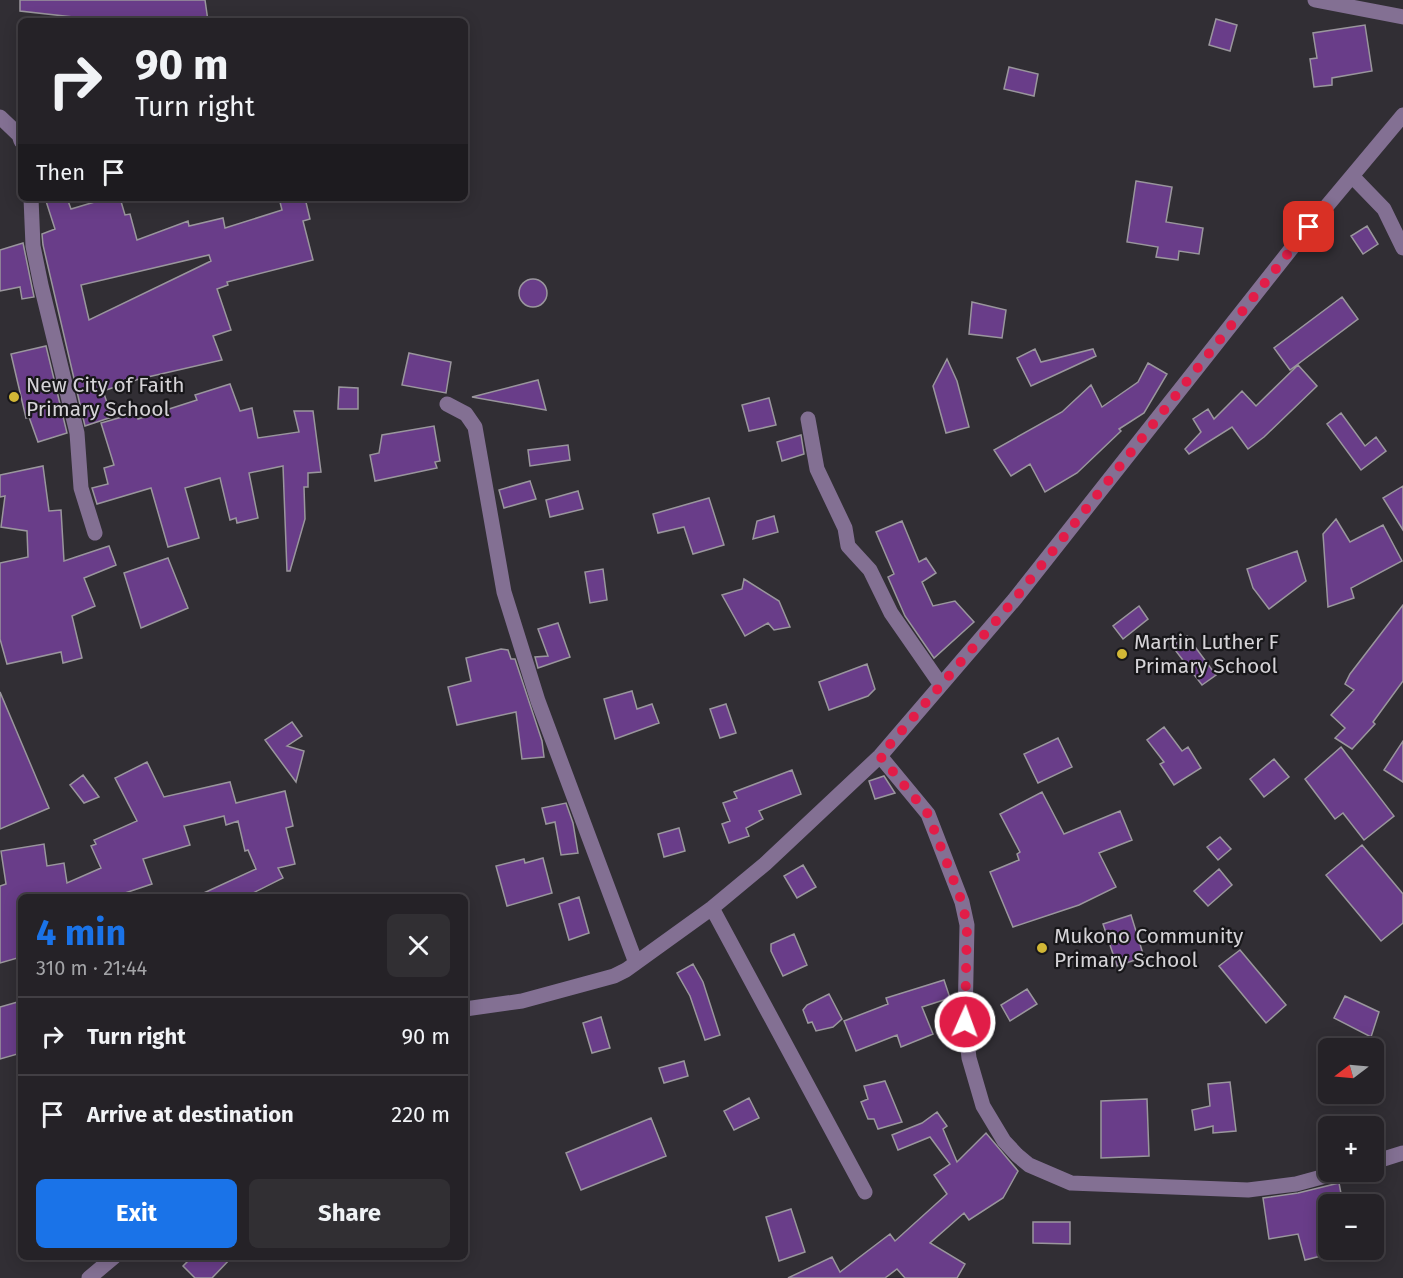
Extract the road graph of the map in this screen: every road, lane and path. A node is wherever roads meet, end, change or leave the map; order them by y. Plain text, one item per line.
1 (1315, 0) edge
2 (1403, 17) edge
3 (1403, 115) edge
4 (0, 117) edge
5 (18, 134) edge
6 (1352, 176) junction
7 (31, 201) edge
8 (1403, 248) edge
9 (447, 404) dead end
10 (808, 419) dead end
11 (95, 533) dead end
12 (941, 685) junction
13 (880, 756) junction
14 (712, 908) junction
15 (636, 963) junction
16 (468, 1009) edge
17 (1403, 1153) edge
18 (1384, 1159) edge
19 (1318, 1178) edge
20 (865, 1192) dead end
21 (110, 1260) edge
22 (89, 1278) edge

1 - 2 street
3 - 6 street
4 - 5 street
6 - 8 street
6 - 12 street
7 - 11 street
9 - 15 street
10 - 12 street
12 - 13 street
13 - 14 street
13 - 19 street
14 - 15 street
14 - 20 street
15 - 16 street
17 - 18 street
21 - 22 street

